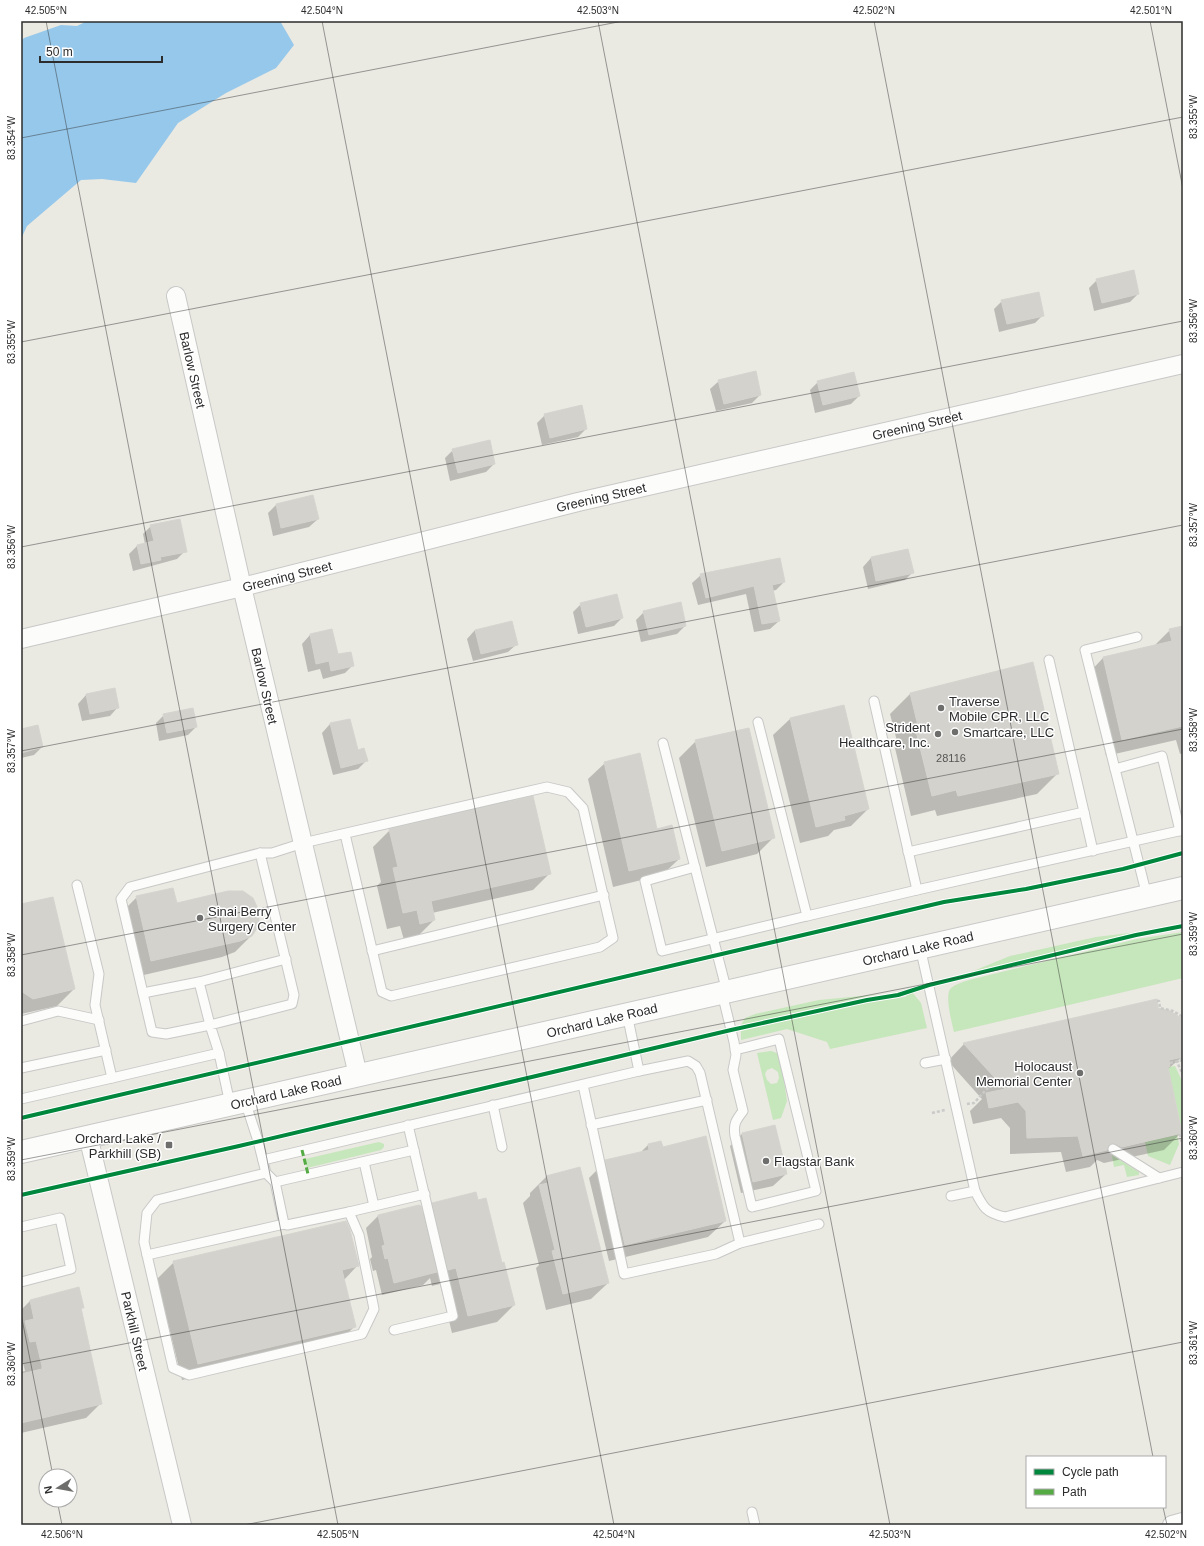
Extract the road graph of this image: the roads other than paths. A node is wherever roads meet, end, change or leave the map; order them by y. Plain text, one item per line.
1 (176, 296) dead end
2 (1183, 364) edge
3 (242, 587) junction
4 (1137, 637) dead end
5 (21, 639) edge
6 (1049, 660) dead end
7 (874, 701) dead end
8 (758, 722) dead end
9 (663, 743) dead end
10 (1114, 768) junction
11 (1084, 812) junction
12 (1181, 830) edge
13 (345, 834) junction
14 (1133, 842) junction
15 (303, 844) junction
16 (1093, 851) junction
17 (908, 852) junction
18 (260, 853) junction
19 (695, 867) junction
20 (77, 885) dead end
21 (1183, 888) edge
22 (917, 890) junction
23 (604, 895) junction
24 (1147, 896) junction
25 (807, 916) junction
26 (713, 940) junction
27 (920, 947) junction
28 (372, 951) junction
29 (286, 959) junction
30 (199, 982) junction
31 (725, 992) junction
32 (143, 993) junction
33 (627, 1014) junction
34 (99, 1020) junction
35 (21, 1021) edge
36 (210, 1025) junction
37 (106, 1050) junction
38 (735, 1050) junction
39 (219, 1053) junction
40 (946, 1059) junction
41 (925, 1063) dead end
42 (21, 1068) edge
43 (639, 1071) junction
44 (358, 1075) junction
45 (112, 1078) junction
46 (583, 1085) junction
47 (21, 1099) edge
48 (707, 1100) junction
49 (238, 1103) junction
50 (493, 1105) junction
51 (408, 1125) junction
52 (591, 1126) junction
53 (88, 1136) junction
54 (502, 1147) dead end
55 (1113, 1149) dead end
56 (414, 1150) junction
57 (21, 1152) edge
58 (263, 1160) junction
59 (364, 1162) junction
60 (1183, 1172) edge
61 (266, 1173) junction
62 (1159, 1178) junction
63 (275, 1182) junction
64 (975, 1191) junction
65 (425, 1194) junction
66 (951, 1196) dead end
67 (374, 1206) junction
68 (349, 1212) junction
69 (284, 1224) junction
70 (819, 1224) dead end
71 (21, 1227) edge
72 (740, 1243) junction
73 (147, 1255) junction
74 (21, 1282) edge
75 (394, 1330) dead end
76 (752, 1512) dead end
77 (1183, 1522) edge
78 (182, 1525) edge
79 (755, 1525) edge
80 (1172, 1525) edge

1 - 3 street, Barlow Street
2 - 3 street, Greening Street
3 - 5 street, Greening Street
3 - 15 street, Barlow Street
4 - 10 lane
6 - 11 lane
7 - 17 lane
8 - 25 lane
9 - 19 lane
10 - 12 lane
10 - 14 lane
11 - 16 lane
11 - 17 lane
12 - 14 lane
13 - 15 lane
13 - 23 lane
13 - 28 lane
14 - 16 lane
14 - 24 lane
15 - 18 lane
15 - 44 street, Barlow Street
16 - 22 lane
17 - 22 lane
18 - 29 lane
18 - 32 lane
19 - 26 lane
19 - 26 lane
20 - 34 lane
21 - 24 main road, Orchard Lake Road
22 - 25 lane
23 - 28 lane
23 - 28 lane
24 - 27 main road, Orchard Lake Road
25 - 26 lane
26 - 31 lane
27 - 31 main road, Orchard Lake Road
27 - 40 lane
29 - 30 lane
29 - 36 lane
30 - 32 lane
30 - 36 lane
31 - 33 main road, Orchard Lake Road
31 - 38 lane
32 - 36 lane
33 - 43 lane
33 - 44 main road, Orchard Lake Road
34 - 35 lane
34 - 37 lane
36 - 39 lane
37 - 42 lane
37 - 45 lane
38 - 38 lane
39 - 45 lane
39 - 49 lane
40 - 41 lane
40 - 64 lane
43 - 46 lane
43 - 48 lane
44 - 49 main road, Orchard Lake Road
45 - 47 lane
46 - 50 lane
46 - 52 lane
48 - 52 lane
48 - 72 lane
49 - 53 main road, Orchard Lake Road
49 - 58 lane
50 - 51 lane
50 - 54 lane
51 - 56 lane
51 - 58 lane
52 - 72 lane
53 - 57 main road, Orchard Lake Road
53 - 78 street, Parkhill Street
55 - 62 lane
56 - 59 lane
56 - 65 lane
58 - 61 lane
59 - 63 lane
59 - 67 lane
60 - 62 lane
61 - 63 lane
61 - 73 lane
62 - 64 lane
63 - 69 lane
64 - 66 lane
65 - 67 lane
65 - 75 lane
67 - 68 lane
68 - 69 lane
68 - 73 lane
69 - 73 lane
70 - 72 lane
71 - 74 lane
76 - 79 lane
77 - 80 street

